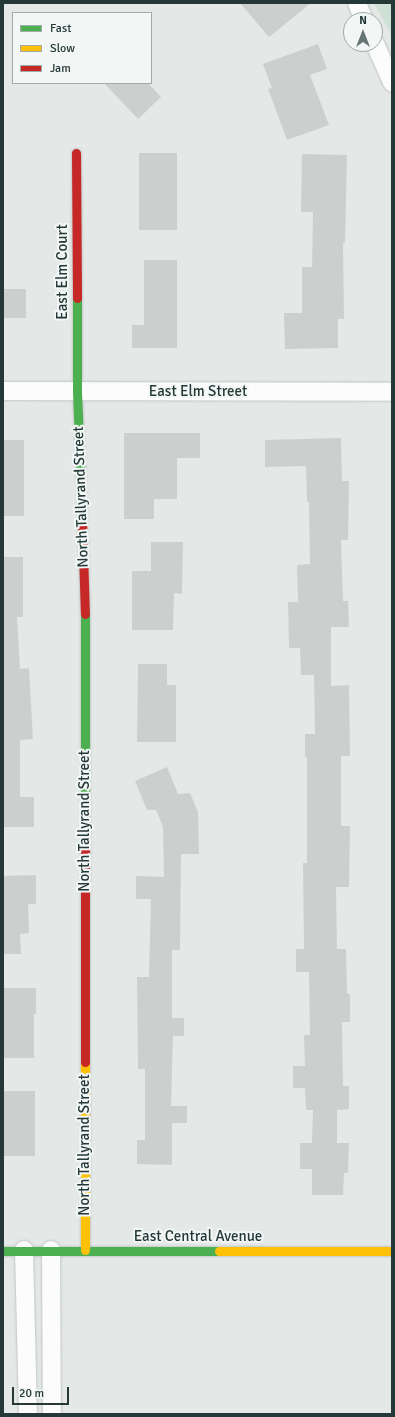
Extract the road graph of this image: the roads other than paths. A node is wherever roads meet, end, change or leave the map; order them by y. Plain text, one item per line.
1 (379, 52) edge
2 (392, 82) edge
3 (76, 152) dead end
4 (3, 391) edge
5 (77, 392) junction
6 (392, 392) edge
7 (24, 1250) junction
8 (51, 1250) junction
9 (85, 1250) junction
10 (3, 1251) edge
11 (392, 1251) edge
12 (28, 1414) edge
13 (52, 1414) edge

1 - 2 street
3 - 5 street, East Elm Court
4 - 5 street, East Elm Street
5 - 6 street, East Elm Street
5 - 9 street, North Tallyrand Street
7 - 8 street, East Central Avenue
7 - 10 street, East Central Avenue
7 - 12 street
8 - 9 street, East Central Avenue
8 - 13 street
9 - 11 street, East Central Avenue

